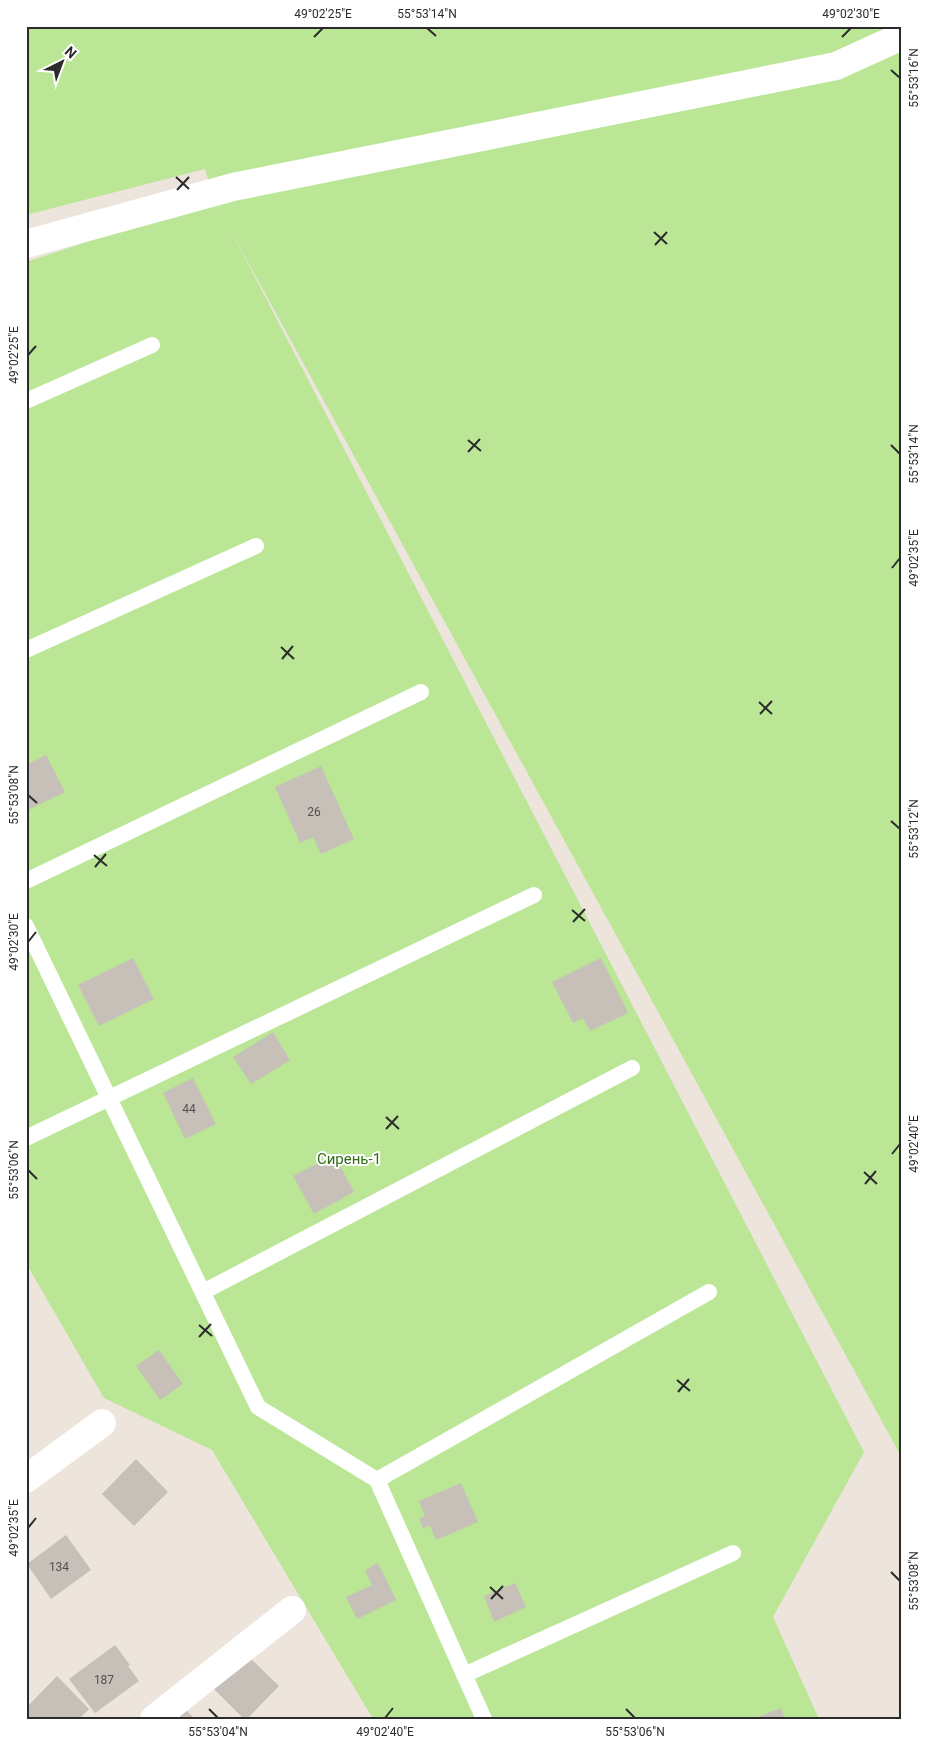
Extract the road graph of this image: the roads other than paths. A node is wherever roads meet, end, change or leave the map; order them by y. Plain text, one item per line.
1 (902, 36) edge
2 (26, 244) edge
3 (152, 346) dead end
4 (26, 401) edge
5 (256, 546) dead end
6 (26, 650) edge
7 (420, 692) dead end
8 (26, 881) edge
9 (534, 895) dead end
10 (26, 926) edge
11 (632, 1068) dead end
12 (109, 1098) junction
13 (26, 1138) edge
14 (203, 1292) junction
15 (709, 1292) dead end
16 (102, 1423) dead end
17 (26, 1479) edge
18 (377, 1480) junction
19 (734, 1553) dead end
20 (292, 1610) dead end
21 (464, 1675) junction
22 (154, 1719) edge
23 (484, 1719) edge

1 - 2 street
3 - 4 lane
5 - 6 lane
7 - 8 lane
9 - 12 lane
10 - 12 lane
11 - 14 lane
12 - 13 lane
12 - 14 lane
14 - 18 lane
15 - 18 lane
16 - 17 street
18 - 21 lane
19 - 21 lane
20 - 22 street
21 - 23 lane

